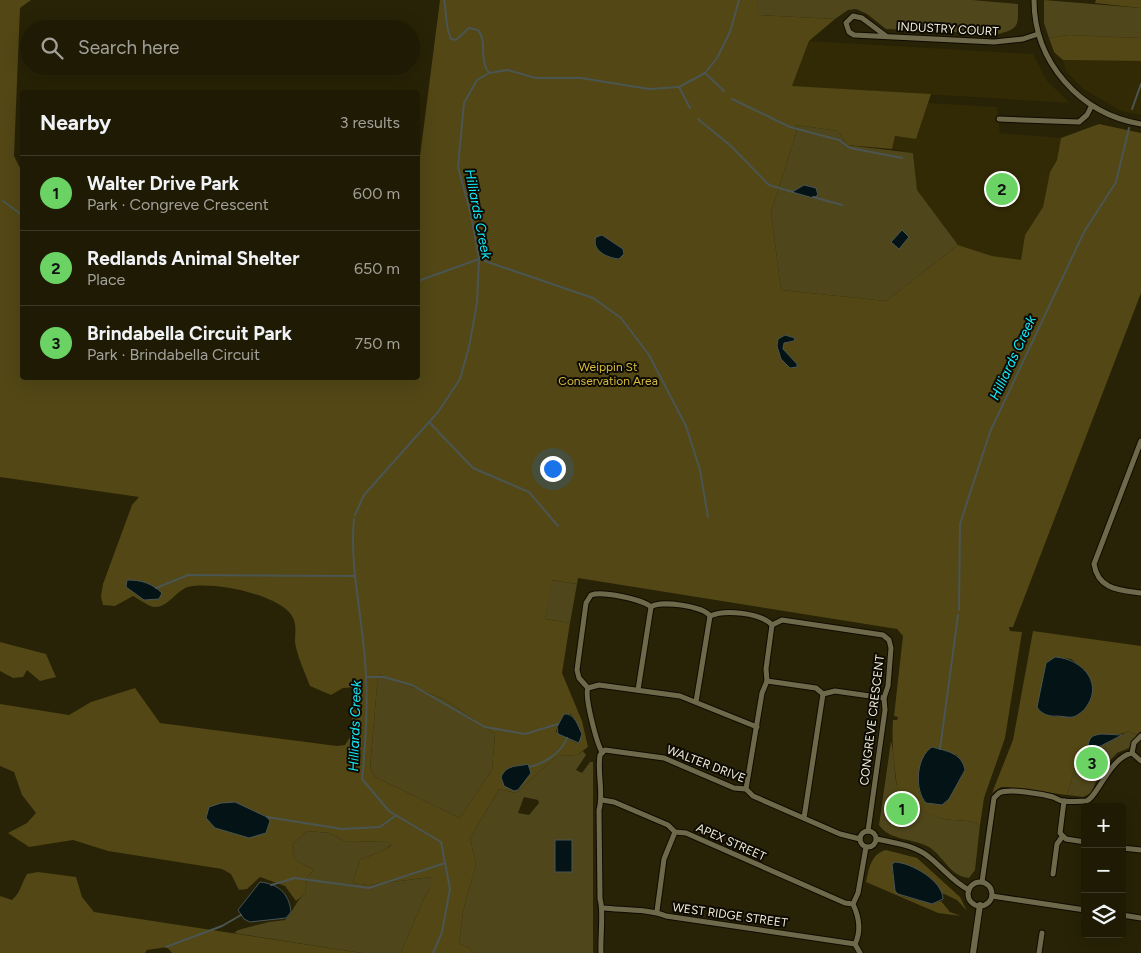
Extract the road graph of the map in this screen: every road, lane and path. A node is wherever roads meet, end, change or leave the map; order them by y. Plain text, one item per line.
1 (1034, 0) edge
2 (1038, 34) junction
3 (886, 36) junction
4 (1091, 106) junction
5 (999, 119) dead end
6 (1141, 124) edge
7 (1141, 441) edge
8 (1141, 593) edge
9 (651, 607) junction
10 (710, 616) junction
11 (772, 624) junction
12 (767, 681) junction
13 (588, 688) junction
14 (638, 690) junction
15 (822, 694) junction
16 (884, 698) junction
17 (696, 702) junction
18 (757, 727) junction
19 (1141, 736) edge
20 (602, 752) junction
21 (1132, 753) junction
22 (1141, 761) edge
23 (746, 789) junction
24 (602, 800) junction
25 (1064, 801) junction
26 (804, 818) junction
27 (868, 831) junction
28 (675, 832) junction
29 (1062, 837) junction
30 (860, 839) junction
31 (877, 839) junction
32 (1081, 841) edge
33 (866, 847) junction
34 (1126, 848) edge
35 (1141, 850) edge
36 (1053, 874) dead end
37 (982, 882) junction
38 (969, 890) junction
39 (992, 896) junction
40 (853, 904) junction
41 (980, 906) junction
42 (603, 908) junction
43 (1081, 909) edge
44 (657, 911) junction
45 (1126, 916) edge
46 (1141, 918) edge
47 (1042, 933) dead end
48 (855, 944) junction
49 (601, 953) edge
50 (860, 953) edge
51 (973, 953) edge
52 (1039, 953) edge

1 - 2 street
2 - 3 street, INDUSTRY COURT
2 - 4 street
3 - 3 street, INDUSTRY COURT
4 - 5 street
4 - 6 street
7 - 8 street
9 - 10 street, CONGREVE CRESCENT
9 - 13 street, CONGREVE CRESCENT
9 - 14 street
10 - 11 street, CONGREVE CRESCENT
10 - 17 street
11 - 12 street
11 - 16 street, CONGREVE CRESCENT
12 - 15 street
12 - 18 street
13 - 14 street
13 - 20 street, CONGREVE CRESCENT
14 - 17 street
15 - 16 street
15 - 26 street
16 - 27 street, CONGREVE CRESCENT
17 - 18 street
18 - 23 street
19 - 21 street
20 - 23 street, WALTER DRIVE
20 - 24 street
21 - 22 street
21 - 25 street
23 - 26 street, WALTER DRIVE
24 - 28 street, APEX STREET
24 - 42 street
25 - 29 street
25 - 37 street
26 - 30 street, WALTER DRIVE
27 - 30 street
27 - 31 street
28 - 40 street, APEX STREET
28 - 44 street
29 - 32 street
29 - 36 street
30 - 33 street
31 - 33 street
31 - 38 street
33 - 40 street
34 - 35 street
37 - 38 street
37 - 39 street
38 - 41 street
39 - 41 street
39 - 43 street
40 - 48 street
41 - 51 street
42 - 44 street, WEST RIDGE STREET
42 - 49 street
44 - 48 street, WEST RIDGE STREET
45 - 46 street
47 - 52 street
48 - 50 street

